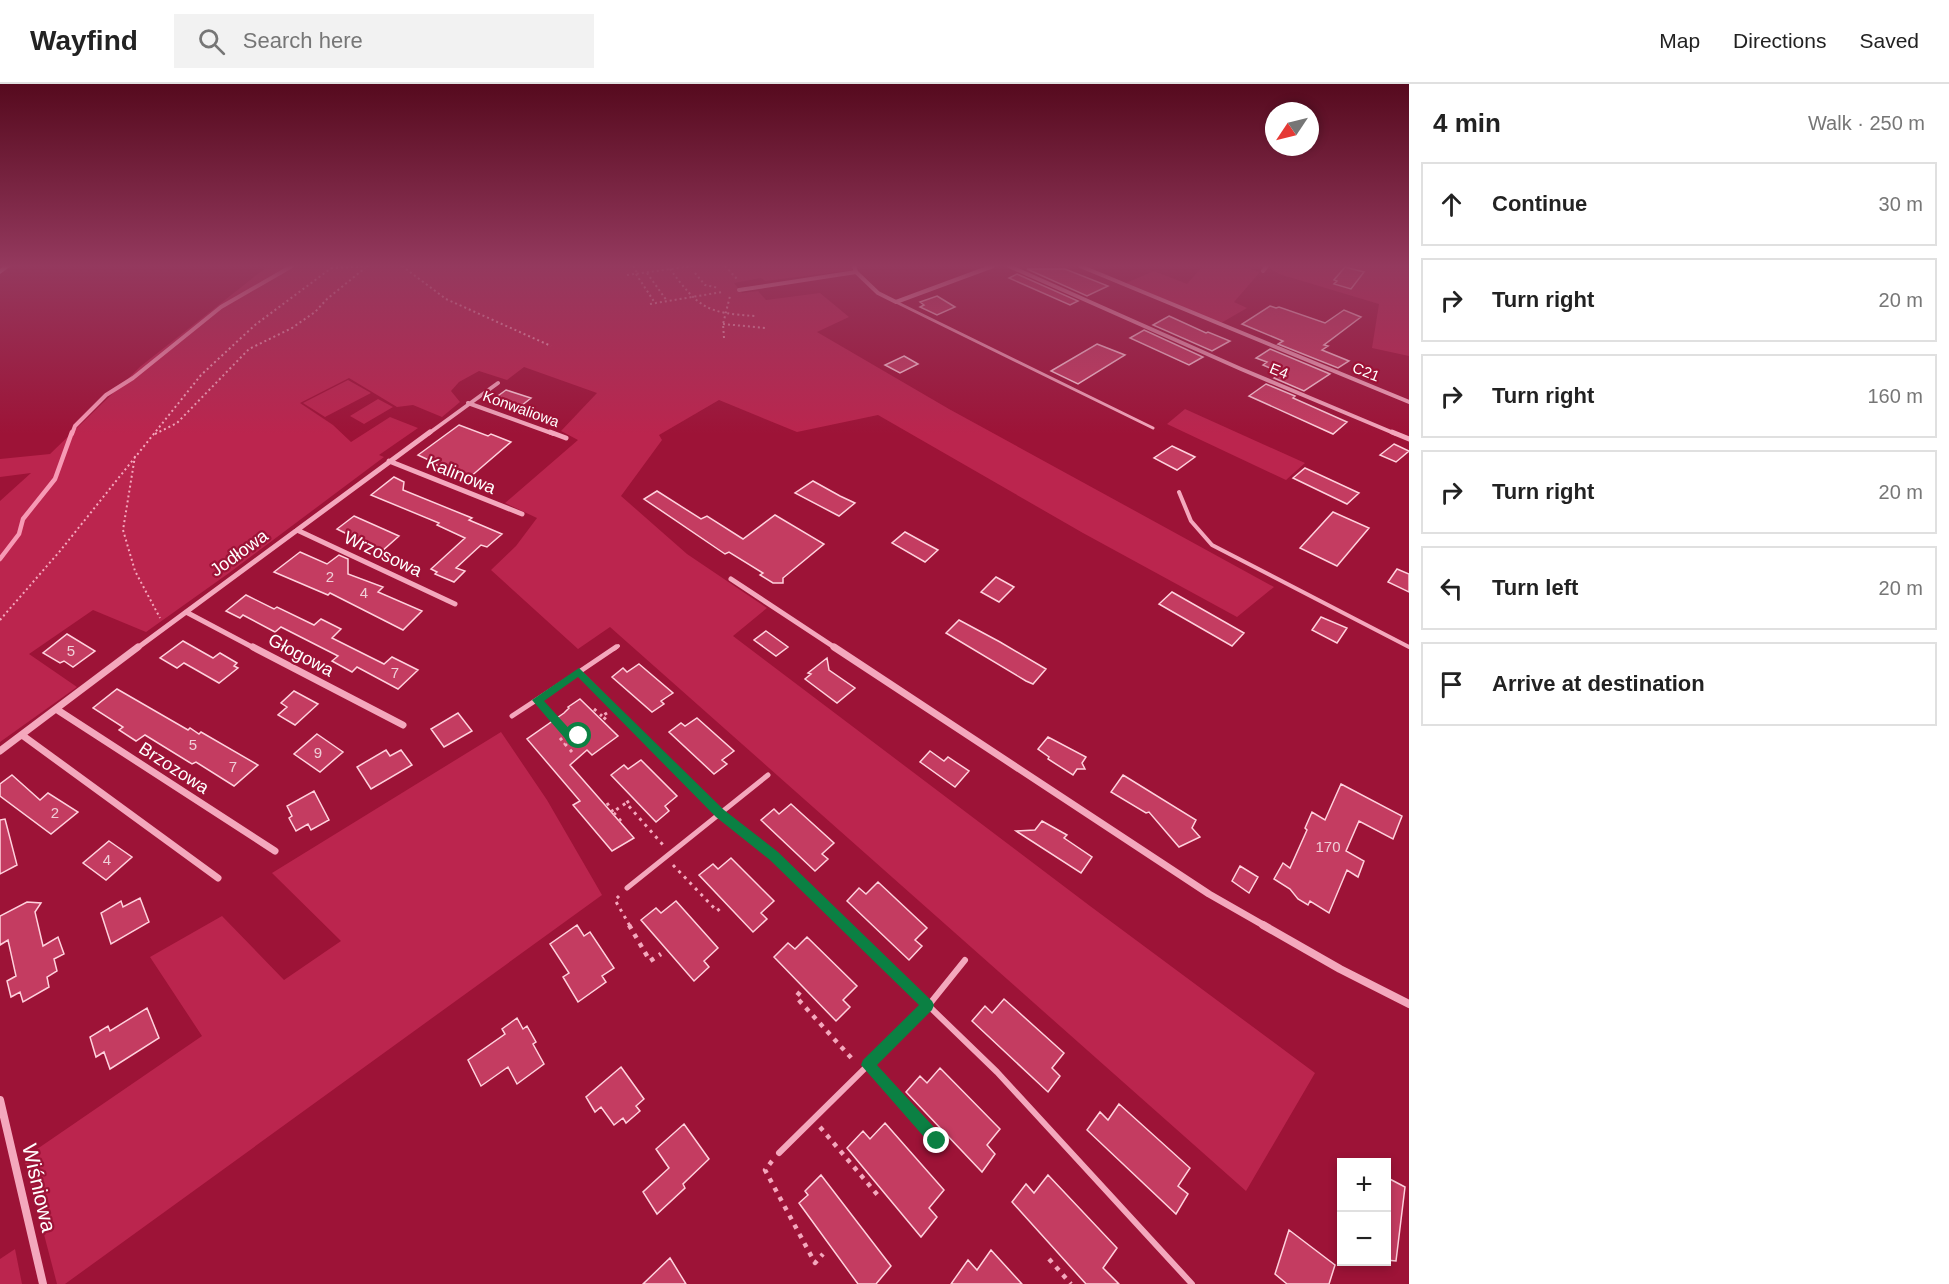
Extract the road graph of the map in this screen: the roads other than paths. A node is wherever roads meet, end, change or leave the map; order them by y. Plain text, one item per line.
1 (937, 322) edge
2 (1135, 322) edge
3 (1215, 322) edge
4 (498, 383) dead end
5 (1409, 402) edge
6 (468, 403) junction
7 (1153, 428) dead end
8 (566, 438) dead end
9 (1409, 439) edge
10 (389, 460) junction
11 (1179, 492) dead end
12 (522, 514) dead end
13 (297, 530) junction
14 (731, 579) dead end
15 (455, 604) dead end
16 (186, 612) junction
17 (618, 646) dead end
18 (1409, 647) edge
19 (579, 672) junction
20 (56, 709) junction
21 (512, 716) dead end
22 (403, 725) dead end
23 (22, 735) junction
24 (0, 752) edge
25 (768, 775) dead end
26 (720, 813) junction
27 (275, 851) dead end
28 (218, 878) dead end
29 (627, 888) road end
30 (964, 960) dead end
31 (1409, 1004) edge
32 (928, 1005) junction
33 (0, 1100) edge
34 (779, 1153) road end
35 (43, 1284) edge
36 (1192, 1284) edge

1 - 7 lane
2 - 9 street, E4
3 - 5 street, C21
4 - 6 street, Jodłowa
6 - 8 street, Konwaliowa
6 - 10 street, Jodłowa
10 - 12 street, Kalinowa
10 - 13 street, Jodłowa
11 - 18 lane
13 - 15 street, Wrzosowa
13 - 16 street, Jodłowa
14 - 31 street
16 - 20 street, Jodłowa
16 - 22 street, Głogowa
17 - 19 lane
19 - 21 lane
19 - 26 lane
20 - 23 street, Jodłowa
20 - 27 street, Brzozowa
23 - 24 street, Jodłowa
23 - 28 street
25 - 26 lane
26 - 29 lane
26 - 32 lane
30 - 32 lane
32 - 34 lane
32 - 36 lane
33 - 35 street, Wiśniowa

